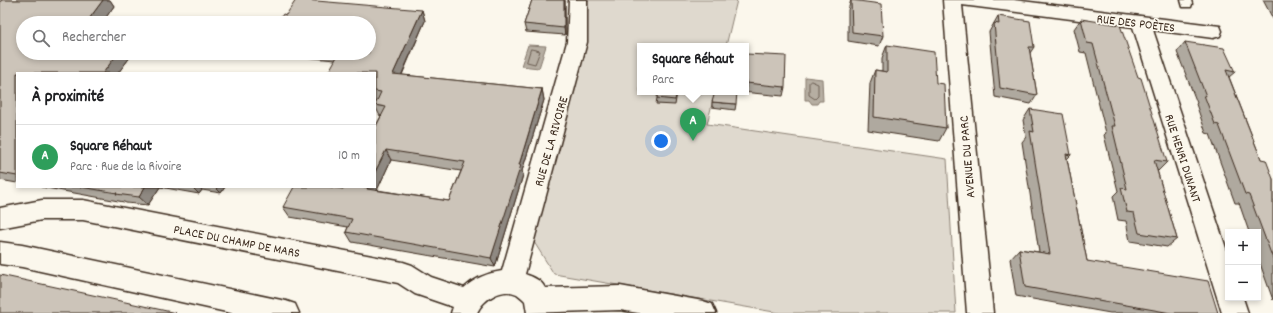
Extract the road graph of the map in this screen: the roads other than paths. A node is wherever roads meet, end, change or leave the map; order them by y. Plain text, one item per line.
1 (578, 0) edge
2 (952, 0) edge
3 (965, 0) edge
4 (1141, 23) junction
5 (1213, 31) dead end
6 (0, 218) edge
7 (0, 253) edge
8 (511, 281) junction
9 (1225, 283) edge
10 (1231, 301) edge
11 (539, 306) edge
12 (466, 307) edge
13 (286, 313) edge
14 (703, 313) edge
15 (980, 313) edge
16 (1235, 313) edge

1 - 8 street, RUE DE LA RIVOIRE
2 - 15 street, AVENUE DU PARC
3 - 4 street, RUE DES POÈTES
4 - 5 street, RUE DES POÈTES
4 - 9 street, RUE HENRI DUNANT
6 - 12 street, PLACE DU CHAMP DE MARS
7 - 13 street
8 - 11 street
8 - 12 street
10 - 16 street
11 - 14 street

